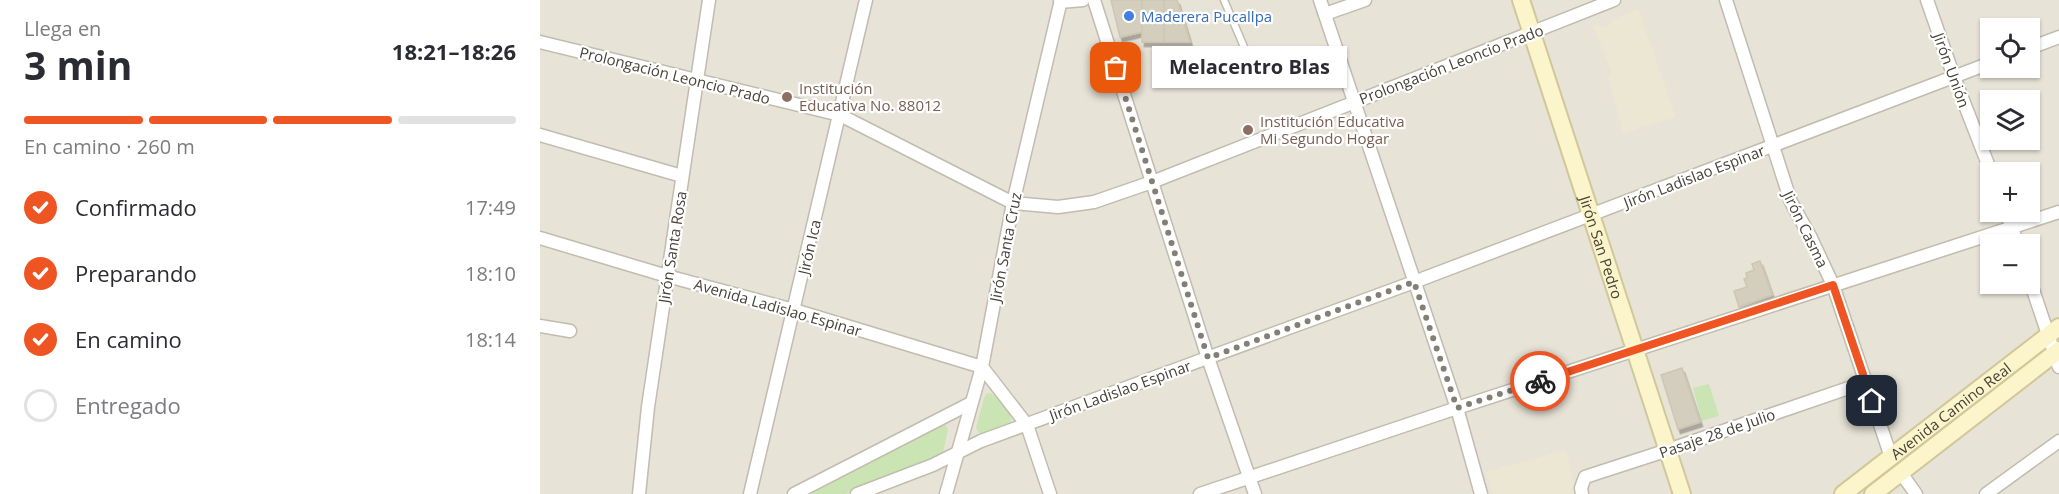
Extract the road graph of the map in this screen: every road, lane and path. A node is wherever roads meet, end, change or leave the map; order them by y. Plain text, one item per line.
1 (709, 0) edge
2 (866, 0) edge
3 (1083, 0) edge
4 (1094, 0) edge
5 (1224, 0) edge
6 (1320, 0) edge
7 (1365, 0) edge
8 (1521, 0) edge
9 (1614, 0) edge
10 (1726, 0) edge
11 (1927, 0) edge
12 (1061, 1) edge
13 (1325, 14) junction
14 (1532, 32) junction
15 (2059, 37) edge
16 (540, 42) edge
17 (2040, 44) edge
18 (1247, 54) dead end
19 (1980, 67) edge
20 (1954, 77) junction
21 (697, 80) junction
22 (1355, 101) junction
23 (840, 115) junction
24 (540, 135) edge
25 (1772, 146) junction
26 (1987, 162) edge
27 (682, 176) junction
28 (1152, 182) junction
29 (1013, 203) junction
30 (2059, 212) edge
31 (1592, 215) junction
32 (2010, 222) edge
33 (2012, 227) junction
34 (2014, 234) edge
35 (540, 238) edge
36 (667, 276) junction
37 (1414, 282) junction
38 (1833, 285) junction
39 (2036, 294) edge
40 (794, 310) junction
41 (540, 326) edge
42 (570, 332) dead end
43 (2053, 332) edge
44 (1636, 350) junction
45 (2057, 357) edge
46 (1208, 358) junction
47 (982, 366) junction
48 (1866, 382) junction
49 (971, 403) junction
50 (1457, 408) junction
51 (1027, 425) junction
52 (2059, 441) edge
53 (1668, 450) junction
54 (958, 452) junction
55 (1891, 457) junction
56 (1901, 473) junction
57 (1250, 478) junction
58 (639, 494) edge
59 (750, 494) edge
60 (794, 494) edge
61 (857, 494) edge
62 (946, 494) edge
63 (1050, 494) edge
64 (1200, 494) edge
65 (1255, 494) edge
66 (1481, 494) edge
67 (1582, 494) edge
68 (1682, 494) edge
69 (1843, 494) edge
70 (1873, 494) edge
71 (1916, 494) edge
72 (1986, 494) edge

1 - 21 street, Jirón Santa Rosa
2 - 23 street, Jirón Ica
3 - 12 street
4 - 28 street
5 - 18 lane
6 - 13 street
7 - 13 street
8 - 14 main road, Jirón San Pedro
9 - 14 street, Prolongación Leoncio Prado
10 - 25 street, Jirón Casma
11 - 20 street, Jirón Unión
12 - 29 street, Jirón Santa Cruz
13 - 22 street
14 - 22 street, Prolongación Leoncio Prado
14 - 31 main road, Jirón San Pedro
15 - 17 street
16 - 21 street, Prolongación Leoncio Prado
19 - 20 street, Jirón Ladislao Espinar
20 - 25 street, Jirón Ladislao Espinar
20 - 26 street, Jirón Unión
21 - 23 street, Prolongación Leoncio Prado
21 - 27 street, Jirón Santa Rosa
22 - 28 street, Prolongación Leoncio Prado
22 - 37 street
23 - 29 street, Prolongación Leoncio Prado
23 - 40 street, Jirón Ica
24 - 27 street
25 - 31 street, Jirón Ladislao Espinar
25 - 38 street, Jirón Casma
27 - 36 street, Jirón Santa Rosa
28 - 29 street, Prolongación Leoncio Prado
28 - 46 street
29 - 47 street, Jirón Santa Cruz
30 - 33 street
31 - 37 street, Jirón Ladislao Espinar
31 - 44 main road, Jirón San Pedro
32 - 33 street
33 - 34 street
33 - 38 street
35 - 36 street, Avenida Ladislao Espinar
36 - 40 street, Avenida Ladislao Espinar
36 - 58 street, Jirón Santa Rosa
37 - 46 street, Jirón Ladislao Espinar
37 - 50 street
38 - 44 street
38 - 48 street, Jirón Casma
39 - 43 street
40 - 47 street, Avenida Ladislao Espinar
40 - 59 street, Jirón Ica
41 - 42 street
43 - 45 street
43 - 55 main road, Avenida Camino Real
44 - 50 street
44 - 53 main road, Jirón San Pedro
45 - 56 main road, Avenida Camino Real
46 - 51 street, Jirón Ladislao Espinar
46 - 57 street
47 - 49 street, Jirón Santa Cruz
47 - 51 street
48 - 53 street, Pasaje 28 de Julio
48 - 55 street, Jirón Casma
49 - 54 street, Jirón Santa Cruz
49 - 60 street
50 - 57 street
50 - 66 street
51 - 54 street, Jirón Ladislao Espinar
51 - 63 street
52 - 72 street
53 - 67 street, Pasaje 28 de Julio
53 - 68 main road, Jirón San Pedro
54 - 61 street, Jirón Ladislao Espinar
54 - 62 street, Jirón Santa Cruz
55 - 69 main road, Avenida Camino Real
56 - 70 main road, Avenida Camino Real
56 - 71 street
57 - 64 street
57 - 65 street

